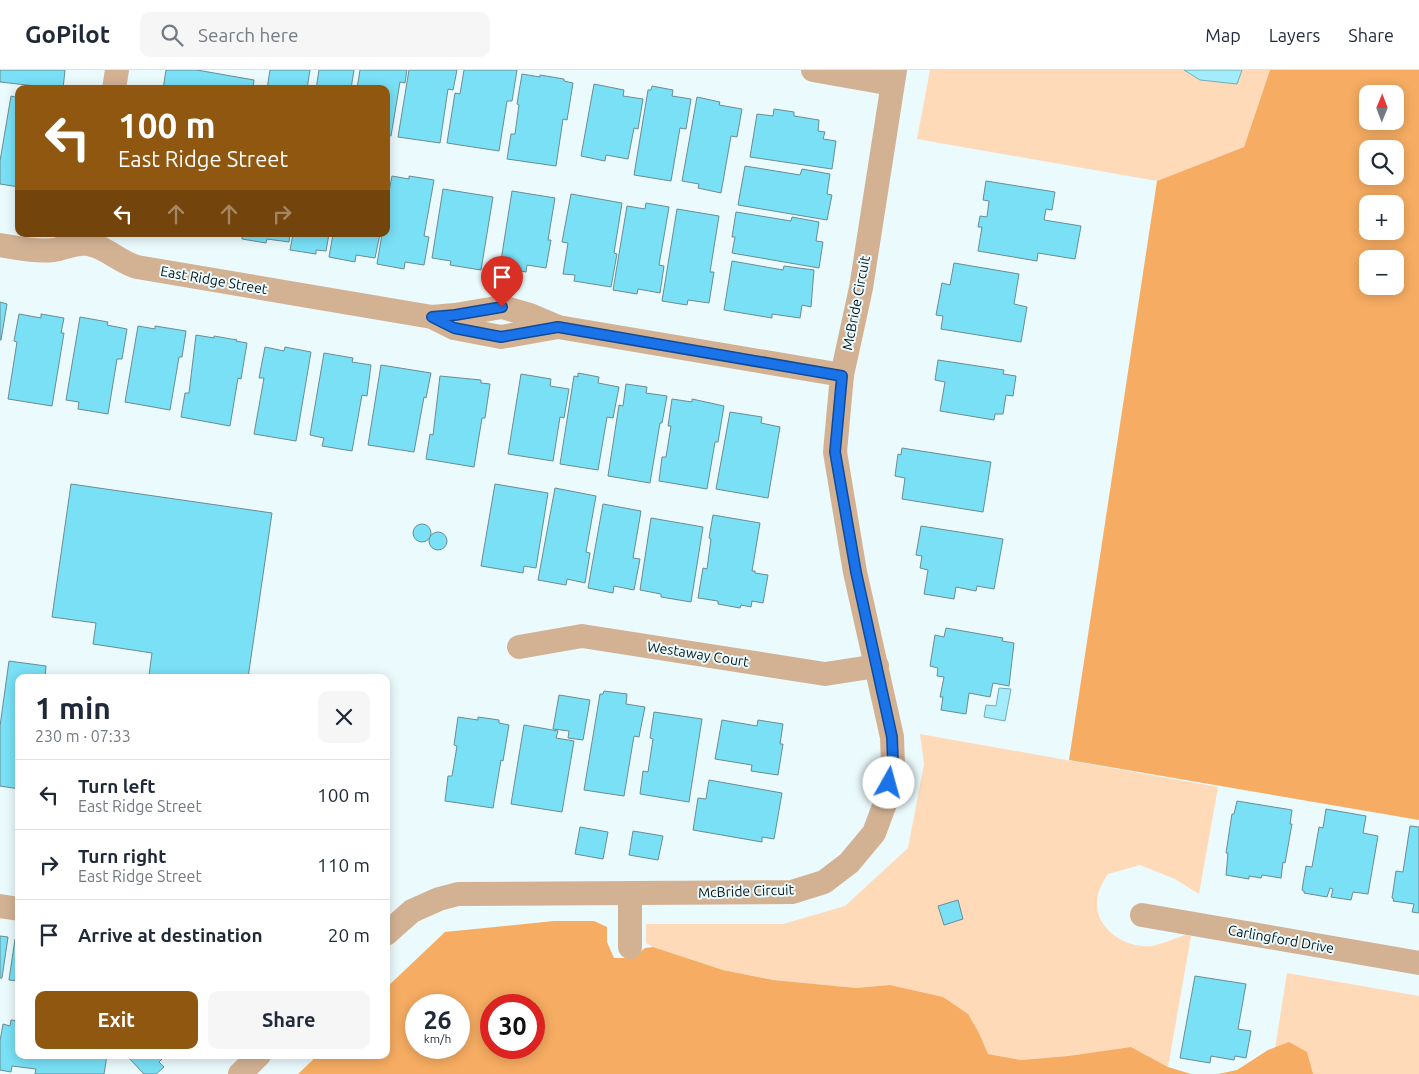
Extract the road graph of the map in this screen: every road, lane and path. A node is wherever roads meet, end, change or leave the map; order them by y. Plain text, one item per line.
1 (117, 70) edge
2 (813, 70) edge
3 (894, 77) edge
4 (115, 85) edge
5 (89, 239) edge
6 (0, 245) edge
7 (842, 376) junction
8 (518, 647) dead end
9 (877, 666) junction
10 (630, 894) junction
11 (0, 906) edge
12 (15, 908) edge
13 (1142, 915) dead end
14 (390, 927) edge
15 (630, 947) dead end
16 (1419, 962) edge
17 (255, 1059) edge
18 (240, 1074) edge

1 - 4 street
2 - 3 street
3 - 7 street, McBride Circuit
5 - 6 street, East Ridge Street
5 - 7 street, East Ridge Street
7 - 9 street, McBride Circuit
8 - 9 street, Westaway Court
9 - 10 street, McBride Circuit
10 - 14 street, McBride Circuit
10 - 15 street
11 - 12 street
13 - 16 street, Carlingford Drive
17 - 18 street

